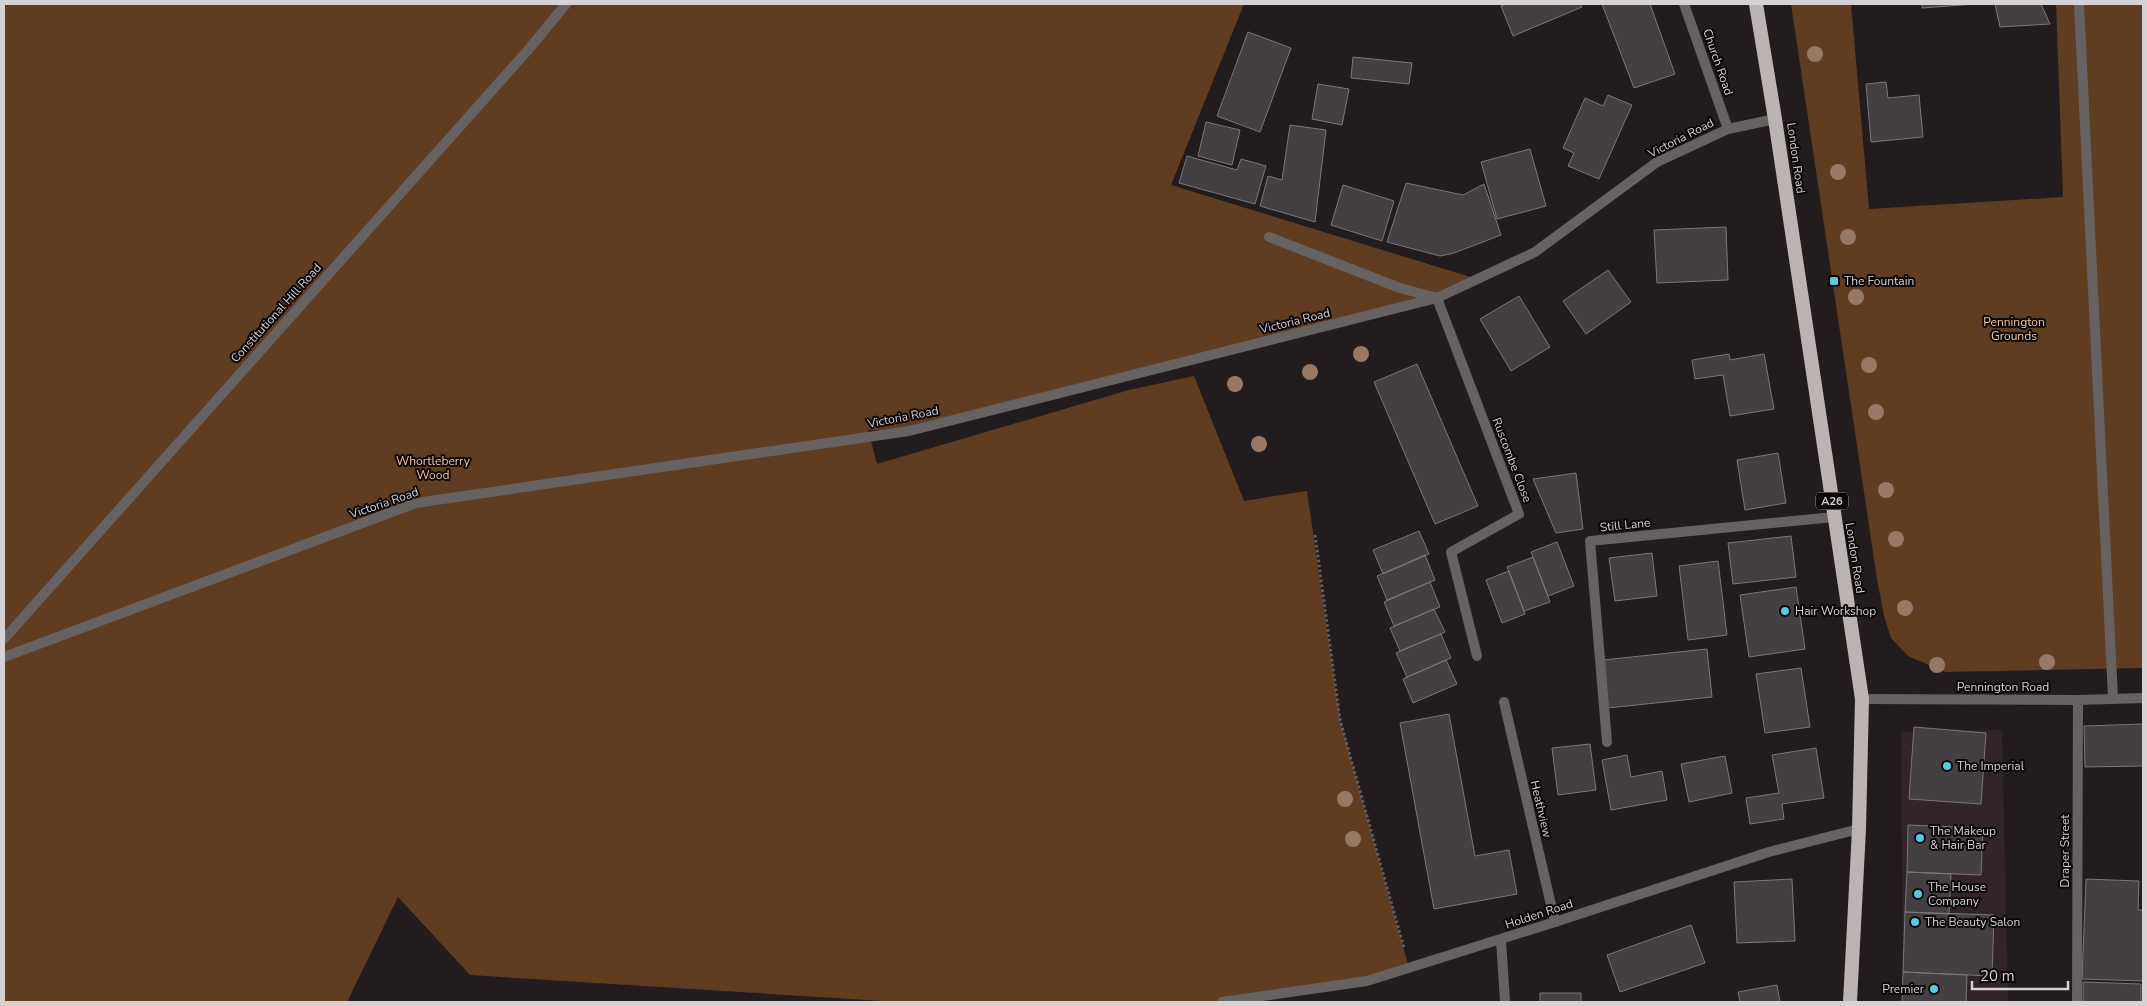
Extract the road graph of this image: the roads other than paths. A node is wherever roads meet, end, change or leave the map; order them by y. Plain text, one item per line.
1 (566, 4) edge
2 (1684, 4) edge
3 (1756, 4) edge
4 (2079, 4) edge
5 (1775, 119) junction
6 (1728, 129) junction
7 (1269, 237) dead end
8 (1437, 298) junction
9 (1834, 516) junction
10 (4, 638) edge
11 (1477, 656) dead end
12 (4, 657) edge
13 (2113, 698) junction
14 (2143, 698) edge
15 (1862, 699) junction
16 (2078, 700) junction
17 (1504, 702) dead end
18 (1607, 742) dead end
19 (1859, 829) junction
20 (1555, 922) junction
21 (1501, 940) junction
22 (1222, 1002) edge
23 (1505, 1002) edge
24 (1850, 1002) edge
25 (2078, 1002) edge

1 - 10 street, Constitutional Hill Road
2 - 6 street, Church Road
3 - 5 highway, London Road / A26
4 - 13 street
5 - 6 street, Victoria Road
5 - 9 highway, London Road / A26
6 - 8 street, Victoria Road
7 - 8 street
8 - 11 street, Ruscombe Close
8 - 12 street, Victoria Road
9 - 15 highway, London Road / A26
9 - 18 street, Still Lane
13 - 14 street, Pennington Road
13 - 16 street, Pennington Road
15 - 16 street, Pennington Road
15 - 19 highway, London Road / A26
16 - 25 street, Draper Street
17 - 20 street, Heathview
19 - 20 street, Holden Road
19 - 24 highway, London Road / A26
20 - 21 street, Holden Road
21 - 22 street, Holden Road
21 - 23 street

